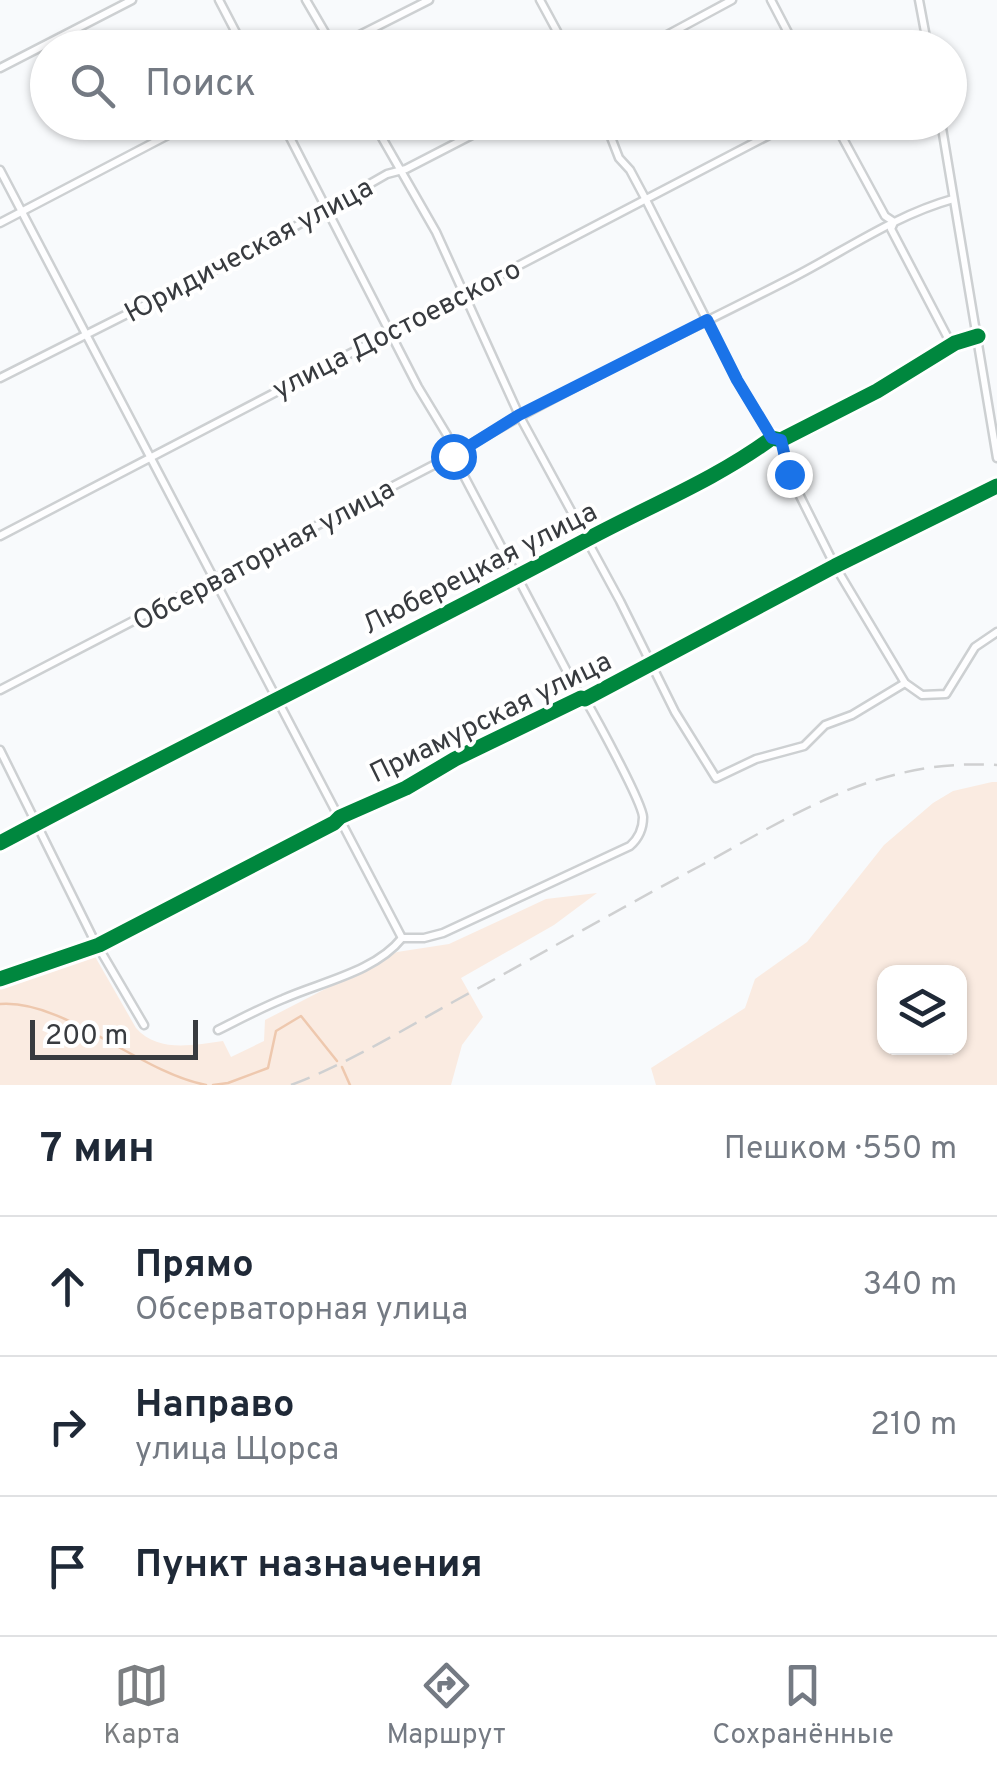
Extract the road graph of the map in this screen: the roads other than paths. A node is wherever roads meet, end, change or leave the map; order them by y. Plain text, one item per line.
1 (132, 0) edge
2 (219, 0) edge
3 (306, 0) edge
4 (428, 0) edge
5 (540, 0) edge
6 (732, 0) edge
7 (770, 0) edge
8 (919, 0) edge
9 (74, 30) edge
10 (235, 30) edge
11 (324, 30) edge
12 (369, 30) edge
13 (556, 30) edge
14 (676, 30) edge
15 (786, 30) edge
16 (925, 30) edge
17 (30, 53) edge
18 (0, 68) edge
19 (159, 140) edge
20 (292, 140) edge
21 (382, 140) edge
22 (462, 140) edge
23 (612, 140) edge
24 (760, 140) edge
25 (844, 140) edge
26 (943, 140) edge
27 (0, 170) edge
28 (398, 170) junction
29 (646, 200) junction
30 (953, 200) junction
31 (328, 208) junction
32 (24, 211) junction
33 (894, 222) junction
34 (0, 224) edge
35 (463, 294) junction
36 (707, 320) junction
37 (391, 331) junction
38 (86, 334) junction
39 (978, 336) junction
40 (954, 343) junction
41 (0, 378) edge
42 (519, 415) junction
43 (777, 439) junction
44 (151, 454) junction
45 (453, 456) junction
46 (997, 458) edge
47 (997, 486) edge
48 (0, 536) edge
49 (586, 540) junction
50 (836, 566) junction
51 (214, 578) junction
52 (517, 579) junction
53 (997, 632) edge
54 (652, 662) junction
55 (905, 683) junction
56 (0, 690) edge
57 (276, 698) junction
58 (583, 699) junction
59 (0, 750) edge
60 (340, 818) junction
61 (35, 824) junction
62 (0, 843) edge
63 (402, 938) junction
64 (98, 946) junction
65 (0, 979) edge
66 (144, 1025) dead end
67 (218, 1030) dead end

1 - 9 street
2 - 10 street
3 - 11 street
4 - 12 street
5 - 13 street
6 - 14 street
7 - 15 street
8 - 16 street
17 - 18 street
19 - 32 street
20 - 31 street
21 - 28 street
22 - 28 street, Юридическая улица
23 - 29 street
24 - 29 street, улица Достоевского
25 - 33 street
26 - 30 street
27 - 32 street
28 - 31 street, Юридическая улица
28 - 35 street
29 - 35 street, улица Достоевского
29 - 36 street
30 - 33 street, Обсерваторная улица
30 - 39 street
31 - 37 street
31 - 38 street, Юридическая улица
32 - 34 street
32 - 38 street
33 - 36 street, Обсерваторная улица
33 - 40 street
35 - 37 street, улица Достоевского
35 - 42 street
36 - 42 street, Обсерваторная улица
36 - 43 street
37 - 44 street, улица Достоевского
37 - 45 street
38 - 41 street, Юридическая улица
38 - 44 street
39 - 40 street, Люберецкая улица
39 - 46 street
40 - 43 street, Люберецкая улица
42 - 45 street, Обсерваторная улица
42 - 49 street
43 - 49 street, Люберецкая улица
43 - 50 street
44 - 48 street, улица Достоевского
44 - 51 street
45 - 51 street, Обсерваторная улица
45 - 52 street
47 - 50 street, Приамурская улица
49 - 52 street, Люберецкая улица
49 - 54 street
50 - 54 street, Приамурская улица
50 - 55 street
51 - 56 street, Обсерваторная улица
51 - 57 street
52 - 57 street, Люберецкая улица
52 - 58 street
53 - 55 street
54 - 55 street
54 - 58 street, Приамурская улица
57 - 60 street
57 - 61 street, Люберецкая улица
58 - 60 street, Приамурская улица
58 - 63 street
59 - 61 street
60 - 63 street
60 - 64 street, Приамурская улица
61 - 62 street, Люберецкая улица
61 - 64 street
63 - 67 street
64 - 65 street, Приамурская улица
64 - 66 street

